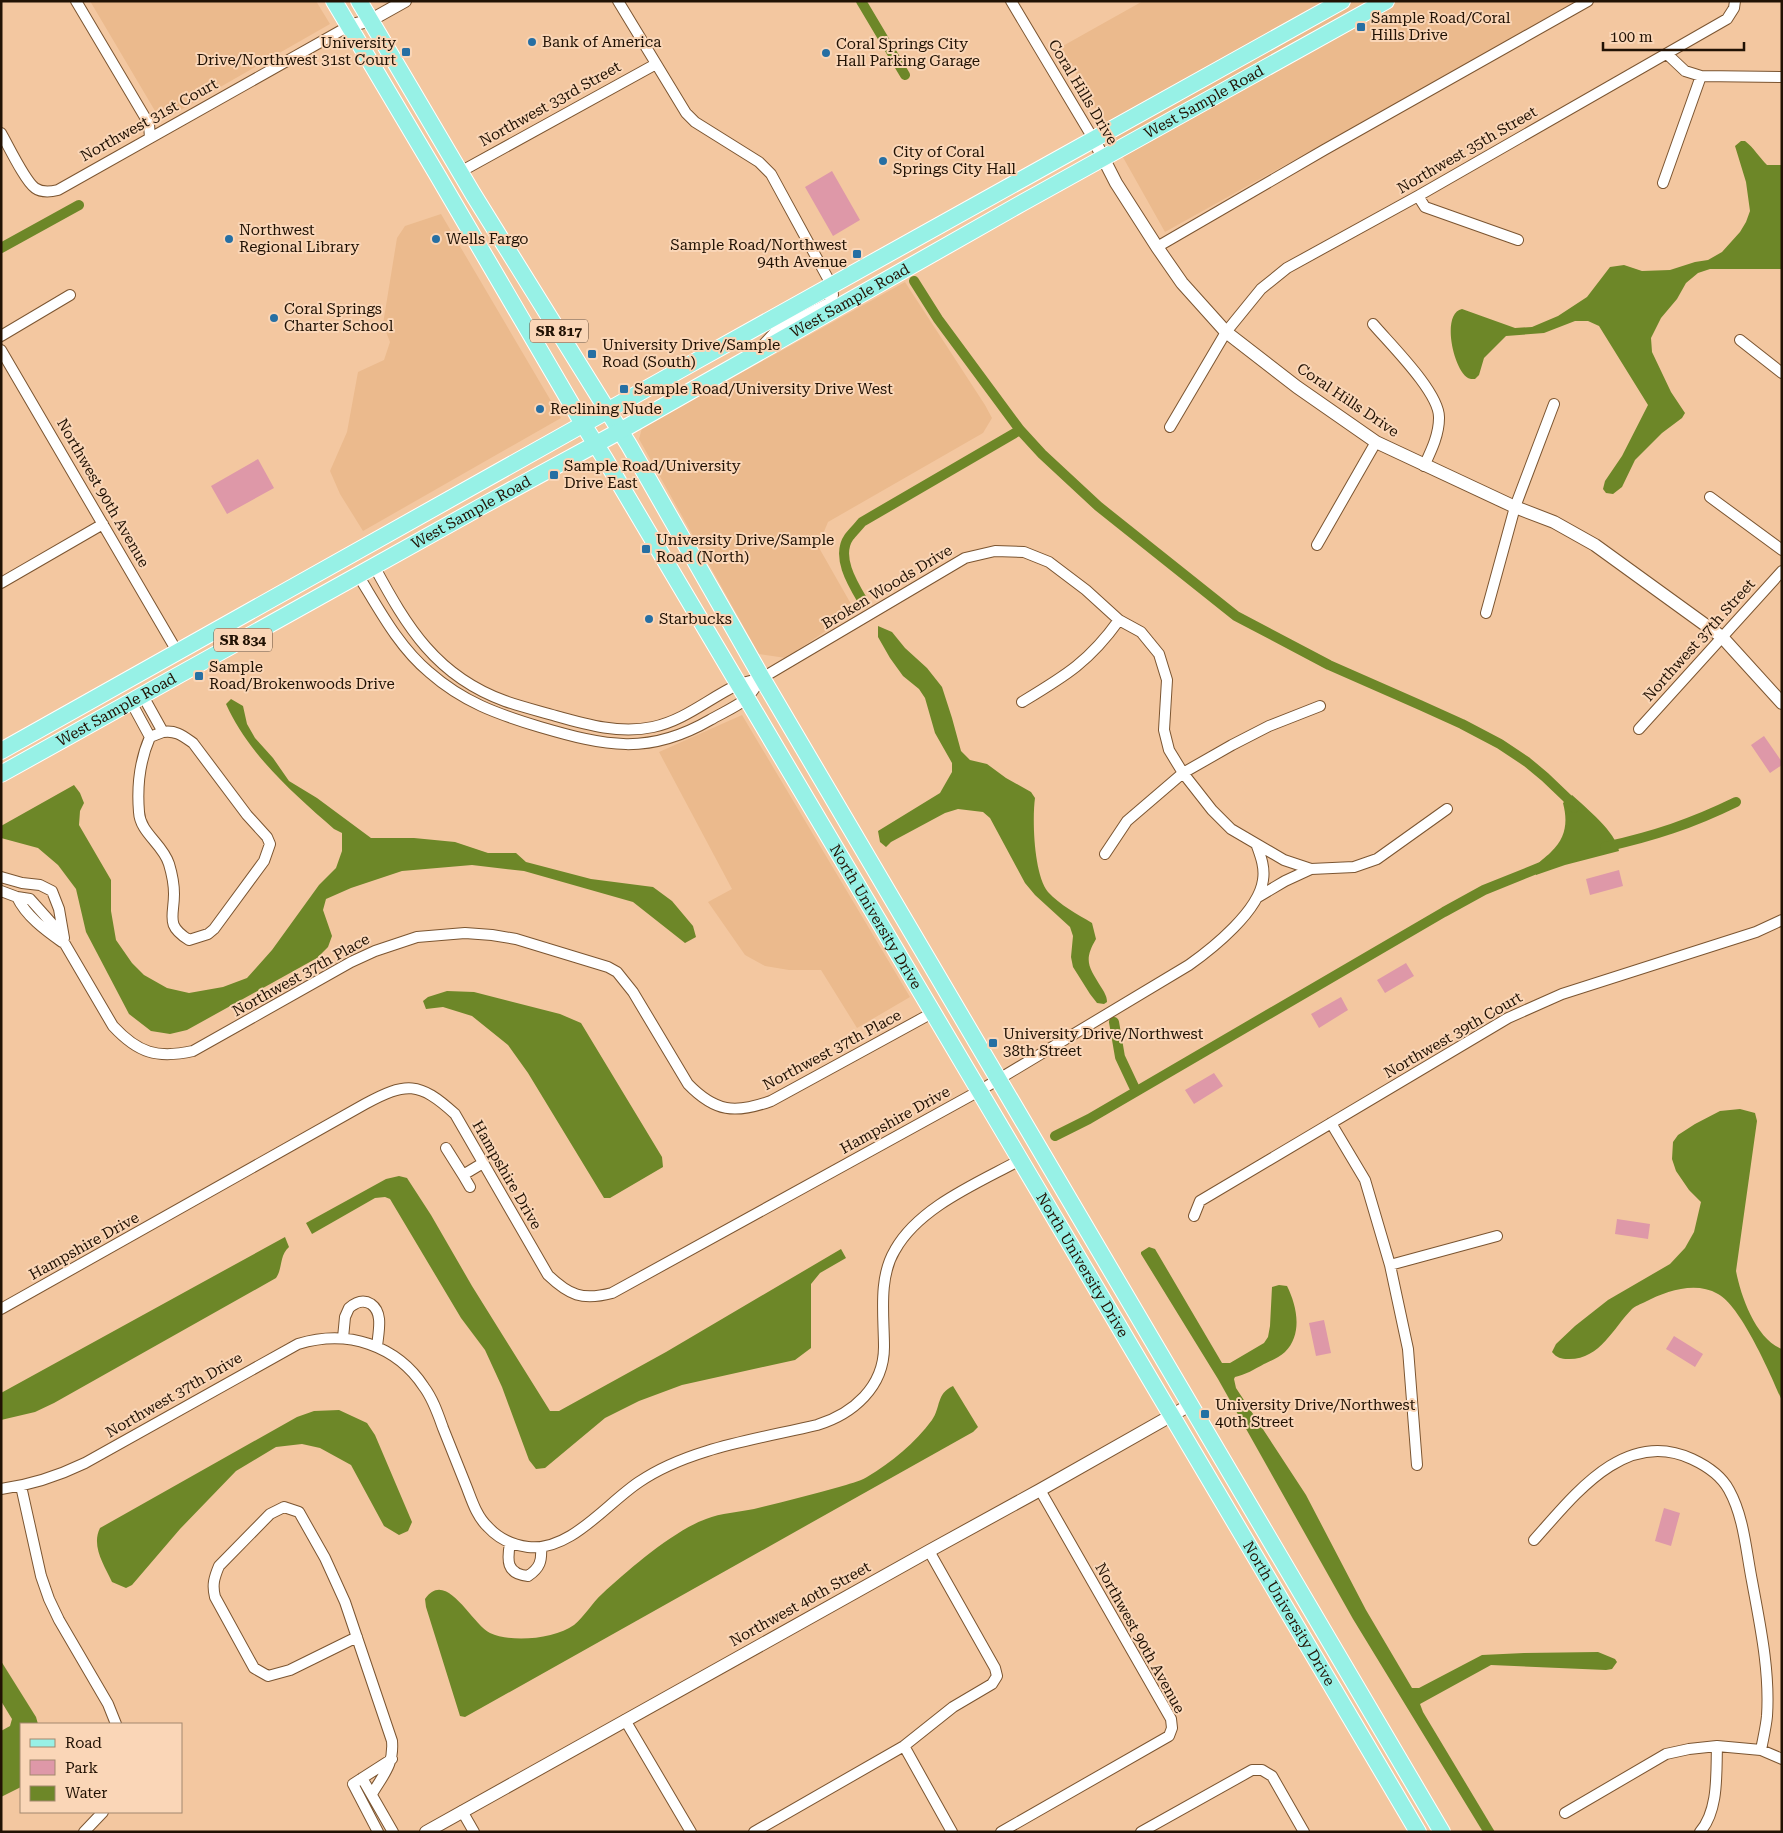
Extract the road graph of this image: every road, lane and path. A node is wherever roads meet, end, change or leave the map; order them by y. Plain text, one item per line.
1 (76, 1) edge
2 (334, 1) edge
3 (386, 1) edge
4 (405, 1) edge
5 (618, 1) edge
6 (1011, 1) edge
7 (1342, 1) edge
8 (1588, 1) edge
9 (1373, 3) edge
10 (1734, 5) edge
11 (365, 11) edge
12 (349, 26) junction
13 (1667, 54) junction
14 (656, 64) junction
15 (1701, 76) junction
16 (1782, 77) edge
17 (149, 124) junction
18 (162, 131) junction
19 (1, 133) edge
20 (150, 138) junction
21 (1094, 140) junction
22 (1104, 159) junction
23 (434, 169) junction
24 (460, 172) junction
25 (1664, 183) dead end
26 (473, 194) junction
27 (1418, 196) junction
28 (1518, 240) dead end
29 (911, 242) junction
30 (1157, 247) junction
31 (832, 286) junction
32 (70, 295) dead end
33 (844, 303) junction
34 (1373, 324) dead end
35 (1226, 332) junction
36 (1, 336) edge
37 (1740, 340) dead end
38 (1, 350) edge
39 (756, 354) junction
40 (1782, 373) edge
41 (1554, 404) dead end
42 (608, 411) junction
43 (583, 424) junction
44 (1170, 427) dead end
45 (620, 431) junction
46 (1376, 442) junction
47 (595, 444) junction
48 (1424, 466) junction
49 (1710, 498) dead end
50 (1515, 507) junction
51 (103, 524) junction
52 (1317, 545) dead end
53 (1782, 550) edge
54 (374, 566) junction
55 (1782, 571) edge
56 (358, 575) junction
57 (1, 583) edge
58 (299, 585) junction
59 (1486, 613) dead end
60 (1119, 620) junction
61 (1722, 637) junction
62 (423, 644) junction
63 (178, 652) junction
64 (410, 654) junction
65 (209, 659) junction
66 (762, 678) junction
67 (742, 692) junction
68 (137, 699) junction
69 (506, 701) junction
70 (1022, 702) dead end
71 (1782, 703) edge
72 (1320, 706) dead end
73 (698, 709) junction
74 (500, 715) junction
75 (706, 722) junction
76 (606, 728) junction
77 (1639, 729) dead end
78 (163, 732) junction
79 (75, 733) junction
80 (150, 737) junction
81 (600, 743) junction
82 (1, 751) edge
83 (1183, 773) junction
84 (1, 774) edge
85 (1447, 809) dead end
86 (855, 835) junction
87 (1257, 846) junction
88 (834, 848) junction
89 (1105, 854) dead end
90 (868, 856) junction
91 (846, 869) junction
92 (1311, 870) junction
93 (1, 877) edge
94 (22, 883) junction
95 (1, 891) edge
96 (17, 897) junction
97 (1258, 897) junction
98 (1782, 920) edge
99 (65, 944) junction
100 (932, 1013) junction
101 (1000, 1079) junction
102 (979, 1091) junction
103 (1331, 1123) junction
104 (446, 1148) dead end
105 (1020, 1160) junction
106 (483, 1162) junction
107 (463, 1175) junction
108 (470, 1187) dead end
109 (1194, 1216) dead end
110 (1497, 1236) dead end
111 (1390, 1265) junction
112 (1, 1309) edge
113 (343, 1338) junction
114 (377, 1347) junction
115 (1190, 1405) junction
116 (1173, 1415) junction
117 (1417, 1465) dead end
118 (21, 1486) junction
119 (1, 1489) edge
120 (1040, 1490) junction
121 (1534, 1540) dead end
122 (510, 1542) junction
123 (541, 1547) junction
124 (928, 1551) junction
125 (357, 1637) junction
126 (625, 1720) junction
127 (116, 1723) edge
128 (904, 1746) junction
129 (1717, 1746) junction
130 (1761, 1750) junction
131 (392, 1759) junction
132 (1782, 1759) edge
133 (362, 1778) junction
134 (372, 1794) junction
135 (462, 1811) junction
136 (101, 1813) edge
137 (1565, 1813) dead end
138 (84, 1832) edge
139 (378, 1832) edge
140 (393, 1832) edge
141 (426, 1832) edge
142 (474, 1832) edge
143 (691, 1832) edge
144 (754, 1832) edge
145 (952, 1832) edge
146 (1001, 1832) edge
147 (1141, 1832) edge
148 (1304, 1832) edge
149 (1418, 1832) edge
150 (1442, 1832) edge
151 (1700, 1832) edge

1 - 17 street
2 - 12 main road, North University Drive / SR 817
3 - 11 street, Northwest 31st Court
4 - 11 street, Northwest 31st Court
5 - 14 street
6 - 21 street, Coral Hills Drive
7 - 21 main road, West Sample Road
8 - 30 street
9 - 22 main road, West Sample Road
10 - 13 street, Northwest 35th Street
11 - 12 street, Northwest 31st Court
11 - 24 main road, North University Drive / SR 817
12 - 18 street, Northwest 31st Court
12 - 23 main road, North University Drive / SR 817
13 - 15 street
13 - 27 street, Northwest 35th Street
14 - 24 street, Northwest 33rd Street
14 - 31 street
15 - 16 street
15 - 25 street
17 - 18 street
17 - 20 street
18 - 20 street, Northwest 31st Court
19 - 20 street, Northwest 31st Court
21 - 22 street, Coral Hills Drive
21 - 29 main road, West Sample Road
22 - 30 street, Coral Hills Drive
22 - 33 main road, West Sample Road
23 - 24 main road
23 - 26 main road
23 - 43 main road, North University Drive / SR 817
24 - 26 main road, North University Drive / SR 817
26 - 42 main road, North University Drive / SR 817
27 - 28 street
27 - 35 street, Northwest 35th Street
29 - 31 main road, West Sample Road
29 - 33 main road
30 - 35 street, Coral Hills Drive
31 - 39 street
31 - 42 main road, West Sample Road
32 - 36 street
33 - 39 main road, West Sample Road
34 - 48 street
35 - 44 street, Northwest 35th Street
35 - 46 street, Coral Hills Drive
37 - 40 street
38 - 51 street, Northwest 90th Avenue
39 - 45 main road, West Sample Road
41 - 50 street
42 - 43 main road, West Sample Road
42 - 45 main road, North University Drive / SR 817
43 - 47 main road, North University Drive
43 - 58 main road, West Sample Road / SR 834
45 - 47 main road, West Sample Road / SR 834
45 - 66 main road, North University Drive
46 - 48 street, Coral Hills Drive
46 - 52 street
47 - 54 main road, West Sample Road / SR 834
47 - 67 main road, North University Drive
48 - 50 street, Coral Hills Drive
49 - 53 street
50 - 59 street
50 - 61 street, Coral Hills Drive
51 - 57 street
51 - 63 street, Northwest 90th Avenue
54 - 56 main road, West Sample Road / SR 834
54 - 62 street, Broken Woods Drive
55 - 61 street, Northwest 37th Street
56 - 64 street, Broken Woods Drive
56 - 65 main road, West Sample Road / SR 834
58 - 63 main road, West Sample Road / SR 834
58 - 65 main road
60 - 66 street, Broken Woods Drive
60 - 70 street
60 - 83 street, Broken Woods Drive
61 - 71 street, Coral Hills Drive
61 - 77 street, Northwest 37th Street
62 - 64 street
62 - 69 street, Broken Woods Drive
63 - 79 main road
63 - 82 main road, West Sample Road / SR 834
64 - 74 street, Broken Woods Drive
65 - 68 main road, West Sample Road / SR 834
66 - 67 street, Broken Woods Drive
66 - 67 street, Broken Woods Drive
66 - 86 main road, North University Drive
67 - 73 street, Broken Woods Drive
67 - 75 street, Broken Woods Drive
67 - 88 main road, North University Drive
68 - 78 street
68 - 79 main road, West Sample Road / SR 834
68 - 80 street
69 - 74 street
69 - 76 street, Broken Woods Drive
72 - 83 street
73 - 75 street
73 - 76 street, Broken Woods Drive
74 - 81 street, Broken Woods Drive
75 - 81 street, Broken Woods Drive
76 - 81 street
78 - 80 street
78 - 80 street
79 - 84 main road, West Sample Road / SR 834
83 - 87 street, Broken Woods Drive
83 - 89 street
85 - 92 street
86 - 88 main road
86 - 90 main road, North University Drive
87 - 92 street, Broken Woods Drive
87 - 97 street
88 - 91 main road, North University Drive
90 - 91 main road
90 - 101 main road, North University Drive
91 - 100 main road, North University Drive
92 - 97 street
93 - 94 street, Northwest 37th Place
94 - 96 street
94 - 99 street, Northwest 37th Place
95 - 96 street
96 - 99 street, Northwest 37th Place
97 - 101 street, Hampshire Drive
98 - 103 street, Northwest 39th Court
99 - 100 street, Northwest 37th Place
100 - 102 main road, North University Drive
101 - 102 street, Hampshire Drive
101 - 115 main road, North University Drive
102 - 105 main road, North University Drive
102 - 106 street, Hampshire Drive
103 - 109 street, Northwest 39th Court
103 - 111 street
104 - 107 street
105 - 116 main road, North University Drive
105 - 123 street
106 - 107 street
106 - 112 street, Hampshire Drive
107 - 108 street
110 - 111 street
111 - 117 street
113 - 114 street, Northwest 37th Drive
113 - 114 street
113 - 118 street, Northwest 37th Drive
114 - 122 street, Northwest 37th Drive
115 - 116 street, Northwest 40th Street
115 - 150 main road, North University Drive
116 - 120 street, Northwest 40th Street
116 - 149 main road, North University Drive
118 - 119 street, Northwest 37th Drive
118 - 127 street
120 - 124 street, Northwest 40th Street
120 - 146 street, Northwest 90th Avenue
121 - 130 street
122 - 123 street
122 - 123 street
124 - 126 street, Northwest 40th Street
124 - 128 street
125 - 125 street
125 - 131 street
126 - 135 street, Northwest 40th Street
126 - 143 street
128 - 144 street
128 - 145 street
129 - 130 street
129 - 137 street
129 - 151 street
130 - 132 street
131 - 133 street
131 - 134 street
133 - 134 street
133 - 139 street
134 - 140 street
135 - 141 street, Northwest 40th Street
135 - 142 street
136 - 138 street
147 - 148 street

